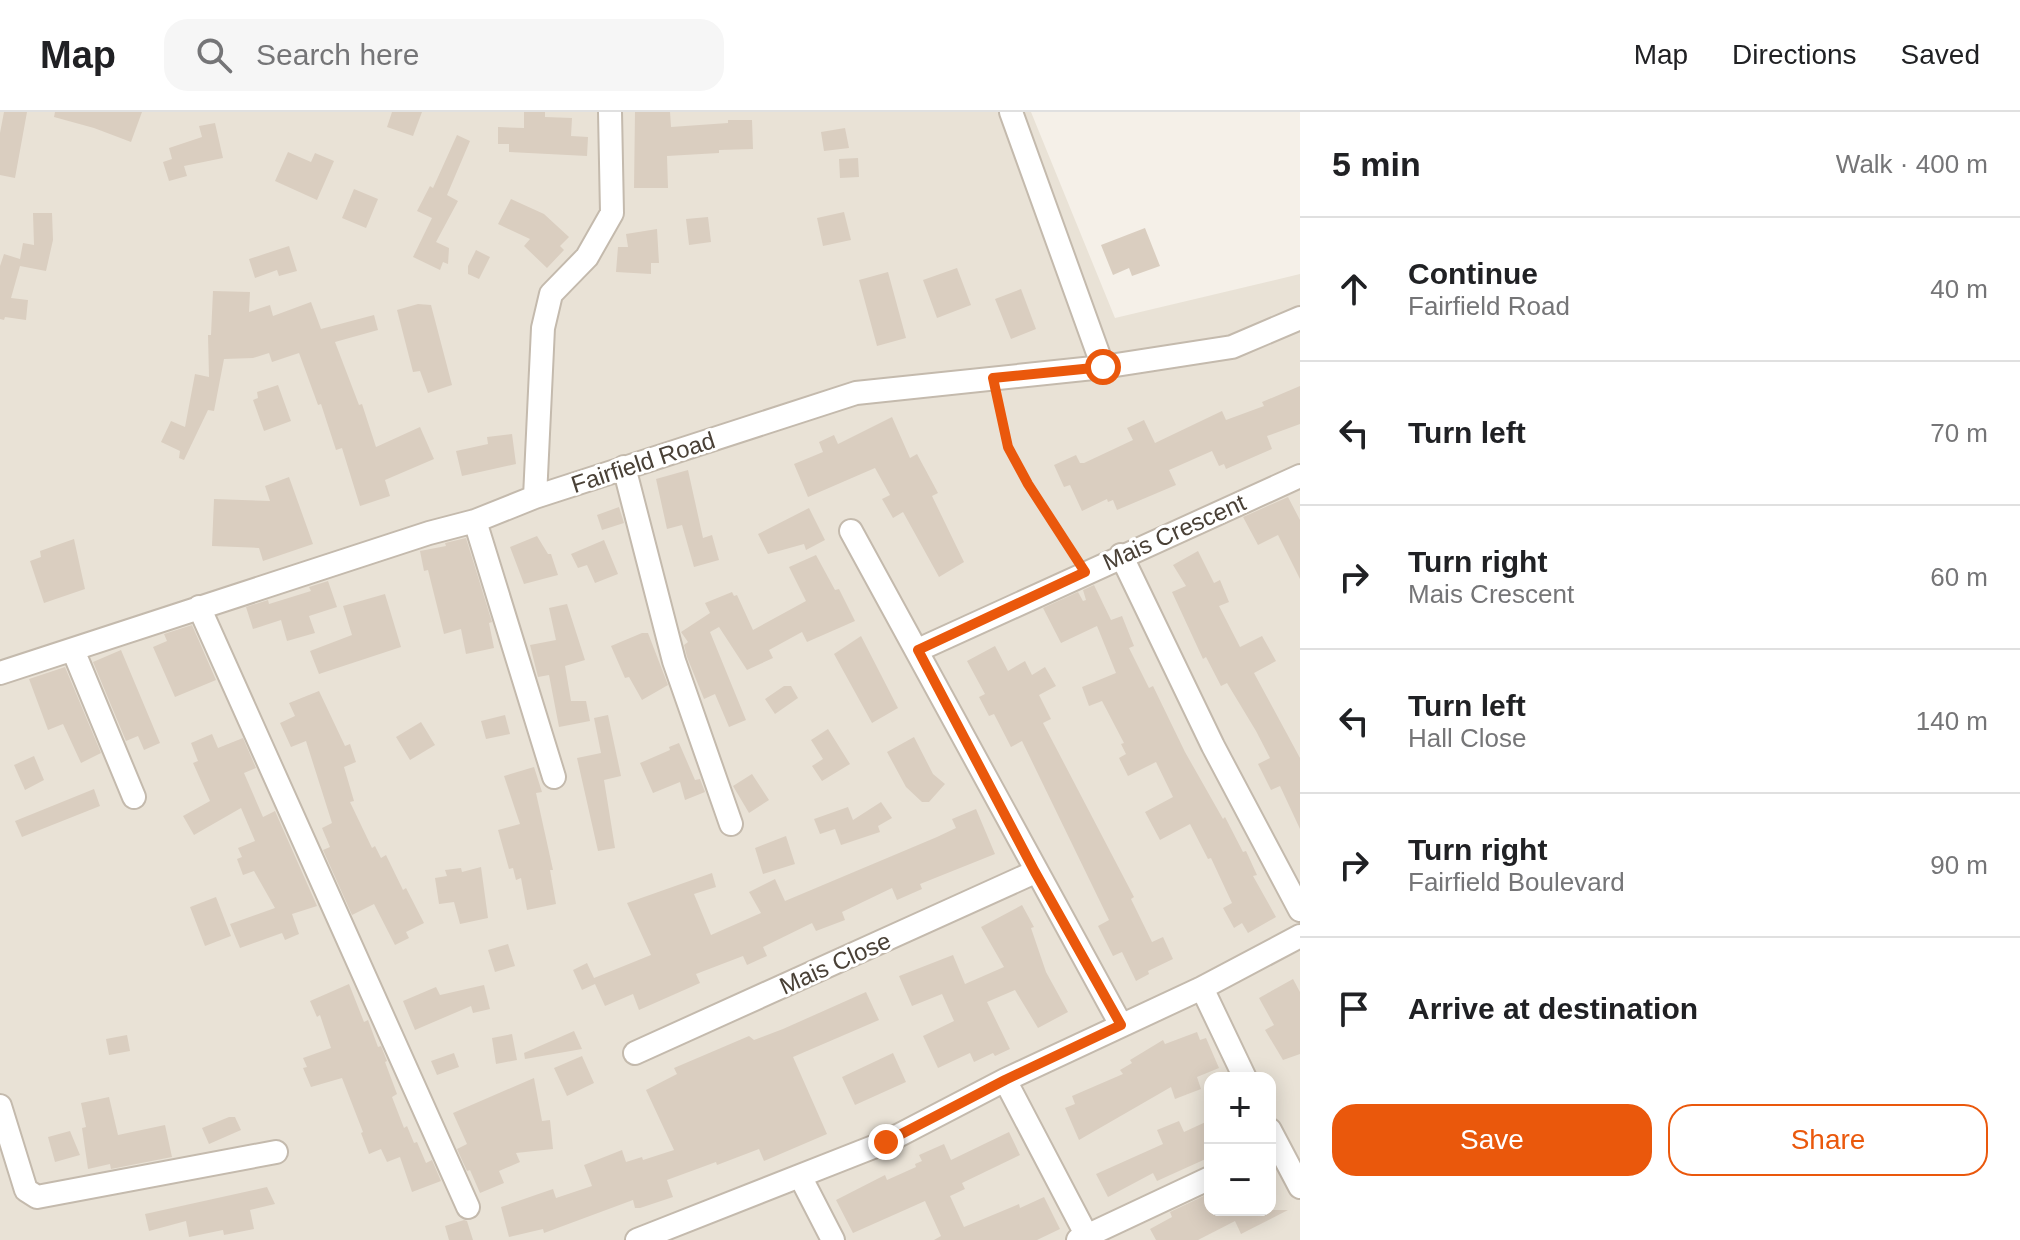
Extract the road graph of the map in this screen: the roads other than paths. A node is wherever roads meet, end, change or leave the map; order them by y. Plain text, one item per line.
1 (610, 112) edge
2 (1011, 112) edge
3 (1300, 318) edge
4 (1103, 367) junction
5 (624, 467) junction
6 (1300, 476) edge
7 (535, 497) junction
8 (475, 521) junction
9 (851, 531) dead end
10 (1121, 555) junction
11 (199, 607) junction
12 (73, 650) junction
13 (918, 650) junction
14 (0, 673) edge
15 (554, 777) dead end
16 (134, 797) dead end
17 (731, 824) dead end
18 (1035, 872) junction
19 (1300, 910) edge
20 (1300, 936) edge
21 (1202, 988) junction
22 (1121, 1025) junction
23 (635, 1053) dead end
24 (1242, 1072) edge
25 (1005, 1080) junction
26 (0, 1106) edge
27 (1276, 1149) edge
28 (276, 1152) dead end
29 (800, 1176) junction
30 (1204, 1181) edge
31 (1300, 1187) edge
32 (468, 1207) dead end
33 (1084, 1239) edge
34 (637, 1240) edge
35 (833, 1240) edge

1 - 7 street
2 - 4 street
3 - 4 street, Fairfield Road
4 - 5 street, Fairfield Road
5 - 7 street, Fairfield Road
5 - 17 street
6 - 10 street, Mais Crescent
7 - 8 street, Fairfield Road
8 - 11 street, Fairfield Road
8 - 15 street
9 - 13 street
10 - 13 street, Mais Crescent
10 - 19 street
11 - 12 street, Fairfield Road
11 - 32 street
12 - 14 street, Fairfield Road
12 - 16 street
13 - 18 street
18 - 22 street
18 - 23 street, Mais Close
20 - 21 street
21 - 22 street
21 - 24 street
22 - 25 street
25 - 29 street
25 - 33 street
26 - 28 street
27 - 31 street
29 - 34 street
29 - 35 street
30 - 33 street

